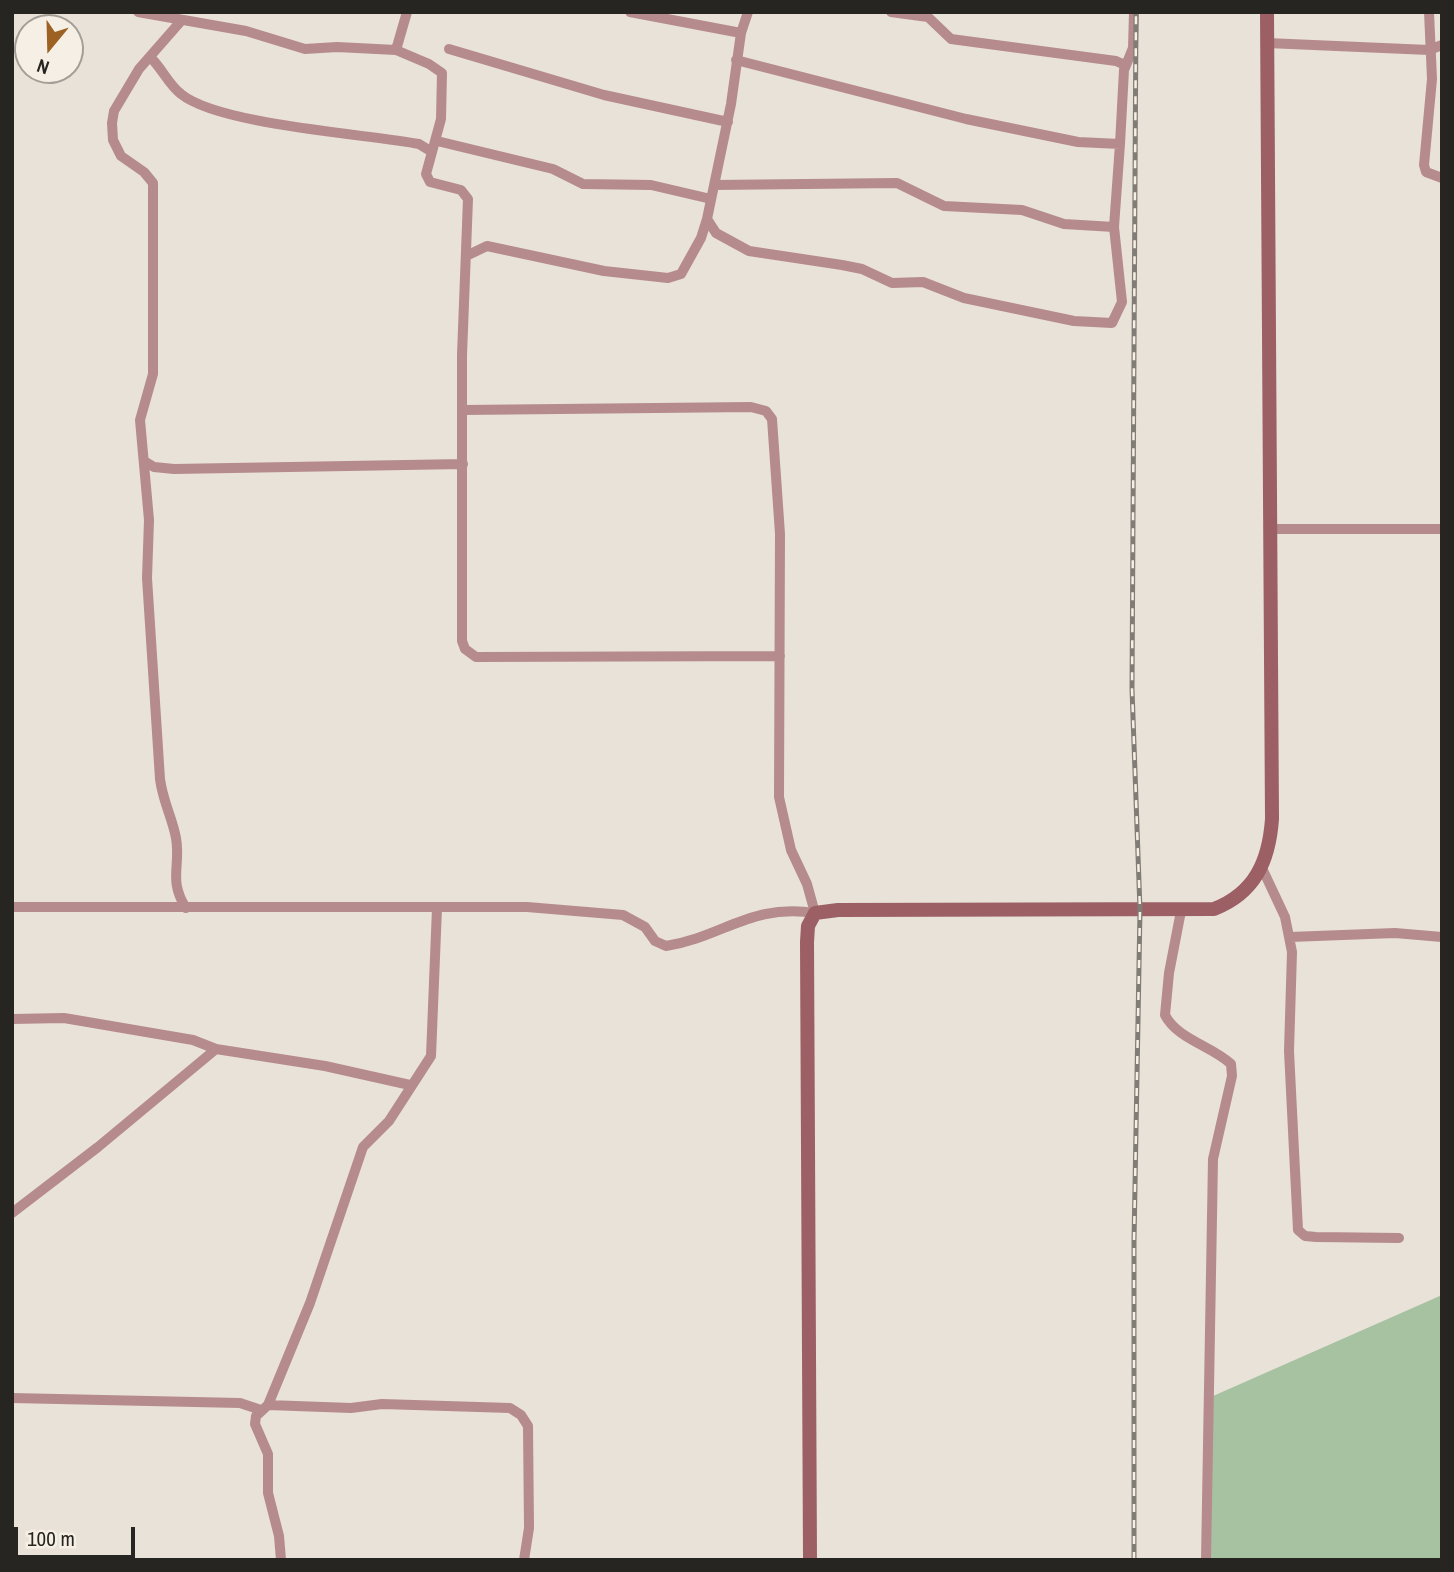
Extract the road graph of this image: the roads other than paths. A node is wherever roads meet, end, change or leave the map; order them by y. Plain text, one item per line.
1 (138, 12) edge
2 (219, 12) edge
3 (407, 12) edge
4 (630, 12) edge
5 (748, 12) edge
6 (891, 12) edge
7 (1133, 12) edge
8 (1267, 12) edge
9 (1429, 12) edge
10 (181, 21) junction
11 (214, 24) junction
12 (741, 33) junction
13 (1267, 43) junction
14 (1442, 45) edge
15 (449, 49) dead end
16 (396, 50) junction
17 (1429, 50) junction
18 (149, 57) junction
19 (737, 60) junction
20 (1125, 65) junction
21 (728, 122) junction
22 (438, 141) junction
23 (1120, 144) junction
24 (432, 152) junction
25 (1442, 178) edge
26 (714, 185) junction
27 (711, 199) junction
28 (707, 219) junction
29 (1114, 227) junction
30 (466, 256) junction
31 (463, 410) junction
32 (144, 461) junction
33 (463, 464) junction
34 (1269, 529) junction
35 (1442, 529) edge
36 (780, 656) junction
37 (1262, 868) junction
38 (12, 907) edge
39 (186, 908) junction
40 (437, 908) junction
41 (1181, 911) junction
42 (815, 913) junction
43 (1290, 937) junction
44 (1442, 937) edge
45 (12, 1019) edge
46 (216, 1049) junction
47 (410, 1085) junction
48 (12, 1213) edge
49 (1399, 1238) dead end
50 (12, 1398) edge
51 (265, 1408) junction
52 (281, 1560) edge
53 (524, 1560) edge
54 (810, 1560) edge
55 (1206, 1560) edge

1 - 10 street
2 - 11 street
3 - 16 street
4 - 12 street
5 - 12 street
6 - 20 street
7 - 20 street
8 - 13 street
9 - 17 street
10 - 11 street
10 - 18 street
11 - 16 street
12 - 19 street
13 - 17 street
13 - 34 street
14 - 17 street
15 - 21 street
16 - 22 street
17 - 25 street
18 - 24 street
18 - 32 street
19 - 21 street
19 - 23 street
20 - 23 street
21 - 26 street
22 - 24 street
22 - 27 street
23 - 29 street
24 - 30 street
26 - 27 street
26 - 29 street
27 - 28 street
28 - 29 street
28 - 30 street
30 - 31 street
31 - 33 street
31 - 36 street
32 - 33 street
32 - 39 street
33 - 36 street
34 - 35 street
34 - 37 street
36 - 42 street
37 - 41 street
37 - 43 street
38 - 39 street
39 - 40 street
40 - 42 street
40 - 47 street
41 - 42 street
41 - 55 street
42 - 54 street
43 - 44 street
43 - 49 street
45 - 46 street
46 - 47 street
46 - 48 street
47 - 51 street
50 - 51 street
51 - 52 street
51 - 53 street

